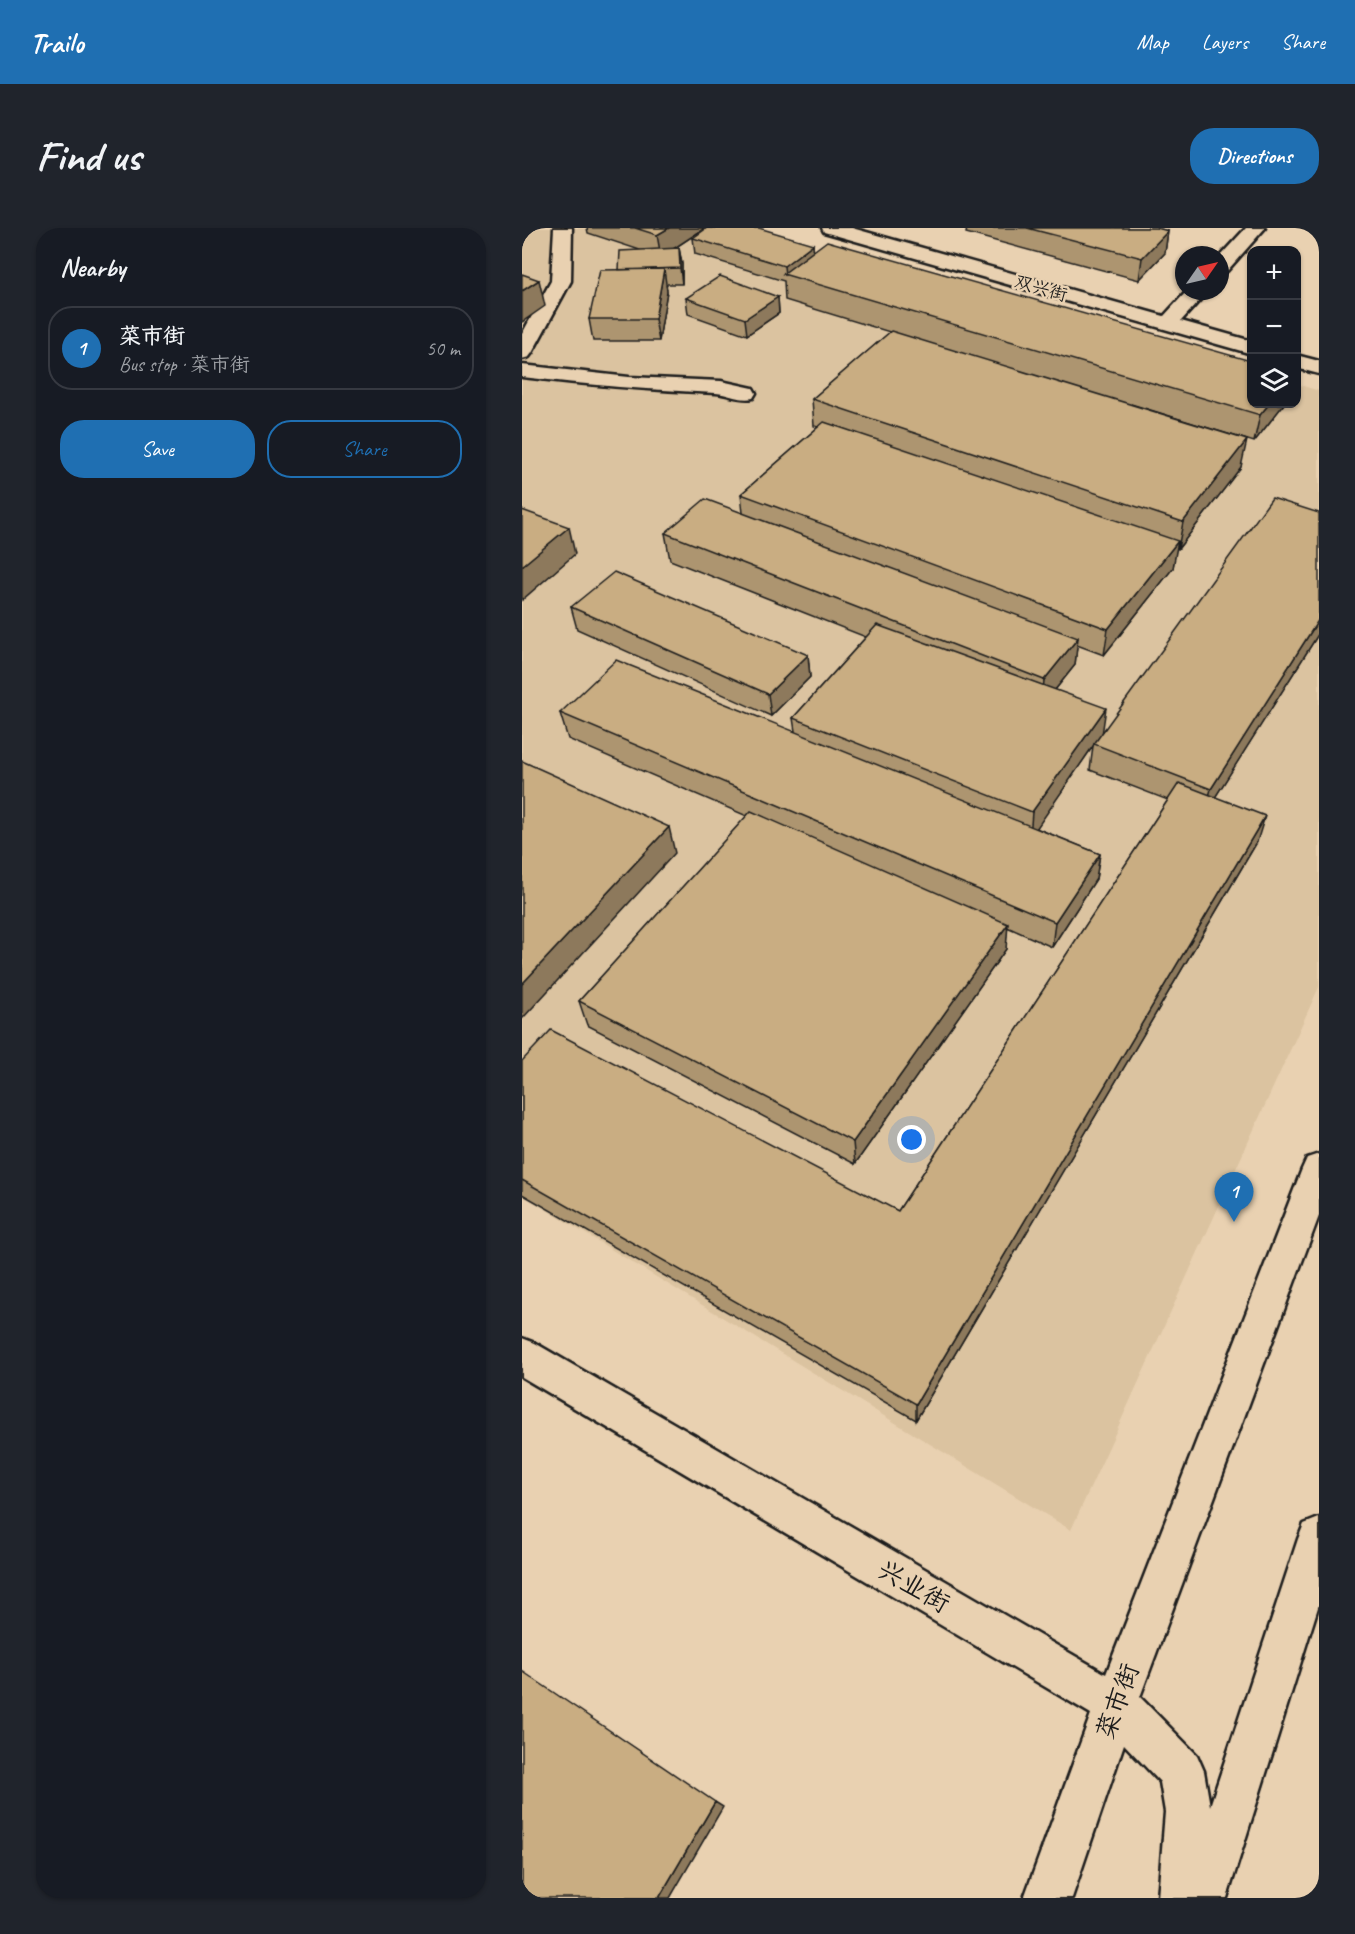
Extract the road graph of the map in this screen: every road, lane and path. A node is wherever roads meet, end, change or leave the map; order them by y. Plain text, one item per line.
1 (563, 228) edge
2 (831, 228) edge
3 (1256, 228) edge
4 (1229, 257) edge
5 (1190, 300) edge
6 (1168, 324) junction
7 (1247, 347) edge
8 (522, 352) edge
9 (1301, 363) edge
10 (1319, 368) edge
11 (522, 371) edge
12 (745, 393) dead end
13 (1319, 1169) edge
14 (522, 1356) edge
15 (1319, 1539) edge
16 (1116, 1704) junction
17 (1048, 1898) edge
18 (1182, 1898) edge
19 (1203, 1898) edge

1 - 8 main road
2 - 6 main road, 双兴街
3 - 4 main road
5 - 6 main road
6 - 7 main road, 双兴街
9 - 10 main road
11 - 12 main road
13 - 16 main road, 菜市街
14 - 16 main road, 兴业街
15 - 19 main road
16 - 17 main road, 菜市街
16 - 18 main road, 兴业街

